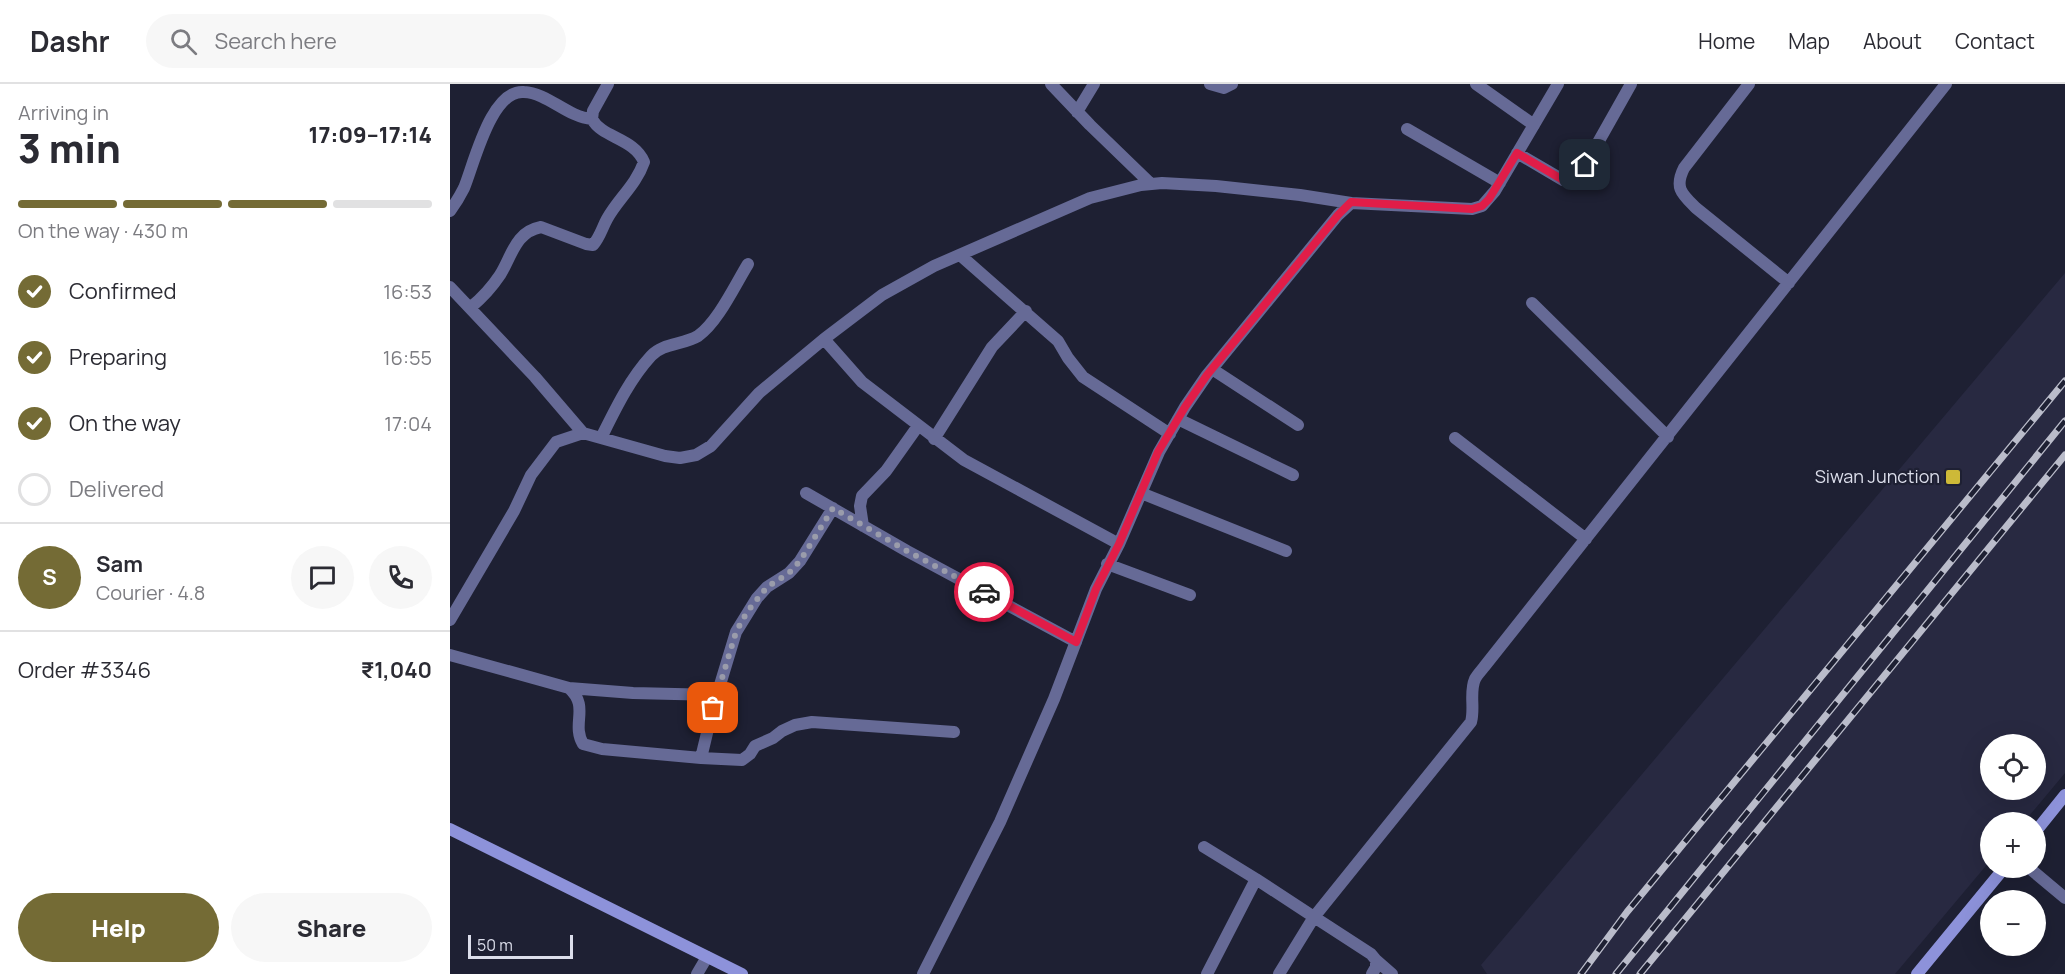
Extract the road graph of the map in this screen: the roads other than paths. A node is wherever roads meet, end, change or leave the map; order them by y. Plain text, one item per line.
1 (608, 84) edge
2 (1051, 84) edge
3 (1094, 84) edge
4 (1210, 84) edge
5 (1232, 84) edge
6 (1476, 84) edge
7 (1558, 84) edge
8 (1630, 84) edge
9 (1749, 84) edge
10 (1946, 84) edge
11 (1077, 112) junction
12 (592, 119) junction
13 (1534, 125) junction
14 (1407, 129) dead end
15 (1517, 153) junction
16 (1500, 183) junction
17 (1151, 184) junction
18 (1351, 202) junction
19 (450, 211) edge
20 (960, 255) junction
21 (748, 264) dead end
22 (1789, 283) junction
23 (450, 287) edge
24 (1532, 303) dead end
25 (471, 307) junction
26 (1026, 311) junction
27 (824, 339) junction
28 (1212, 369) junction
29 (1178, 420) junction
30 (1298, 425) dead end
31 (918, 426) junction
32 (583, 433) junction
33 (1170, 434) junction
34 (1668, 436) junction
35 (601, 438) junction
36 (1455, 438) dead end
37 (934, 439) junction
38 (1293, 475) dead end
39 (806, 493) dead end
40 (1141, 493) junction
41 (833, 508) junction
42 (863, 526) junction
43 (1586, 539) junction
44 (1119, 544) junction
45 (1286, 551) dead end
46 (1107, 564) junction
47 (1190, 595) dead end
48 (450, 620) edge
49 (1076, 642) junction
50 (450, 654) edge
51 (569, 688) junction
52 (717, 695) junction
53 (954, 732) dead end
54 (701, 758) junction
55 (2065, 795) edge
56 (2046, 819) edge
57 (450, 829) edge
58 (1204, 848) dead end
59 (1997, 878) edge
60 (2041, 878) edge
61 (1256, 879) junction
62 (2065, 898) edge
63 (1314, 917) junction
64 (707, 957) junction
65 (1376, 960) junction
66 (698, 974) edge
67 (742, 974) edge
68 (923, 974) edge
69 (1207, 974) edge
70 (1279, 974) edge
71 (1372, 974) edge
72 (1392, 974) edge
73 (1917, 974) edge

1 - 12 street
2 - 11 street
3 - 11 street
4 - 5 street
6 - 13 street
7 - 13 street
8 - 15 street
9 - 22 street
10 - 22 street
11 - 17 street
12 - 19 street
12 - 25 street
13 - 15 street
14 - 16 street
15 - 16 street
16 - 18 street
17 - 18 street
17 - 20 street
18 - 28 street
20 - 26 street
20 - 27 street
21 - 35 street
22 - 34 street
23 - 25 street
24 - 34 street
25 - 32 street
26 - 33 street
26 - 37 street
27 - 31 street
27 - 35 street
28 - 29 street
28 - 30 street
29 - 33 street
29 - 38 street
31 - 37 street
31 - 42 street
32 - 35 street
32 - 48 street
33 - 40 street
34 - 43 street
36 - 43 street
37 - 44 street
39 - 41 street
40 - 44 street
40 - 45 street
41 - 42 street
41 - 52 street
42 - 49 street
43 - 63 street
44 - 46 street
46 - 47 street
46 - 49 street
49 - 68 street
50 - 51 street
51 - 52 street
51 - 54 street
52 - 54 street
53 - 54 street
55 - 56 street
57 - 64 street
58 - 61 street
59 - 73 street
60 - 62 street
61 - 63 street
61 - 69 street
63 - 65 street
63 - 70 street
64 - 66 street
64 - 67 street
65 - 71 street
65 - 72 street

